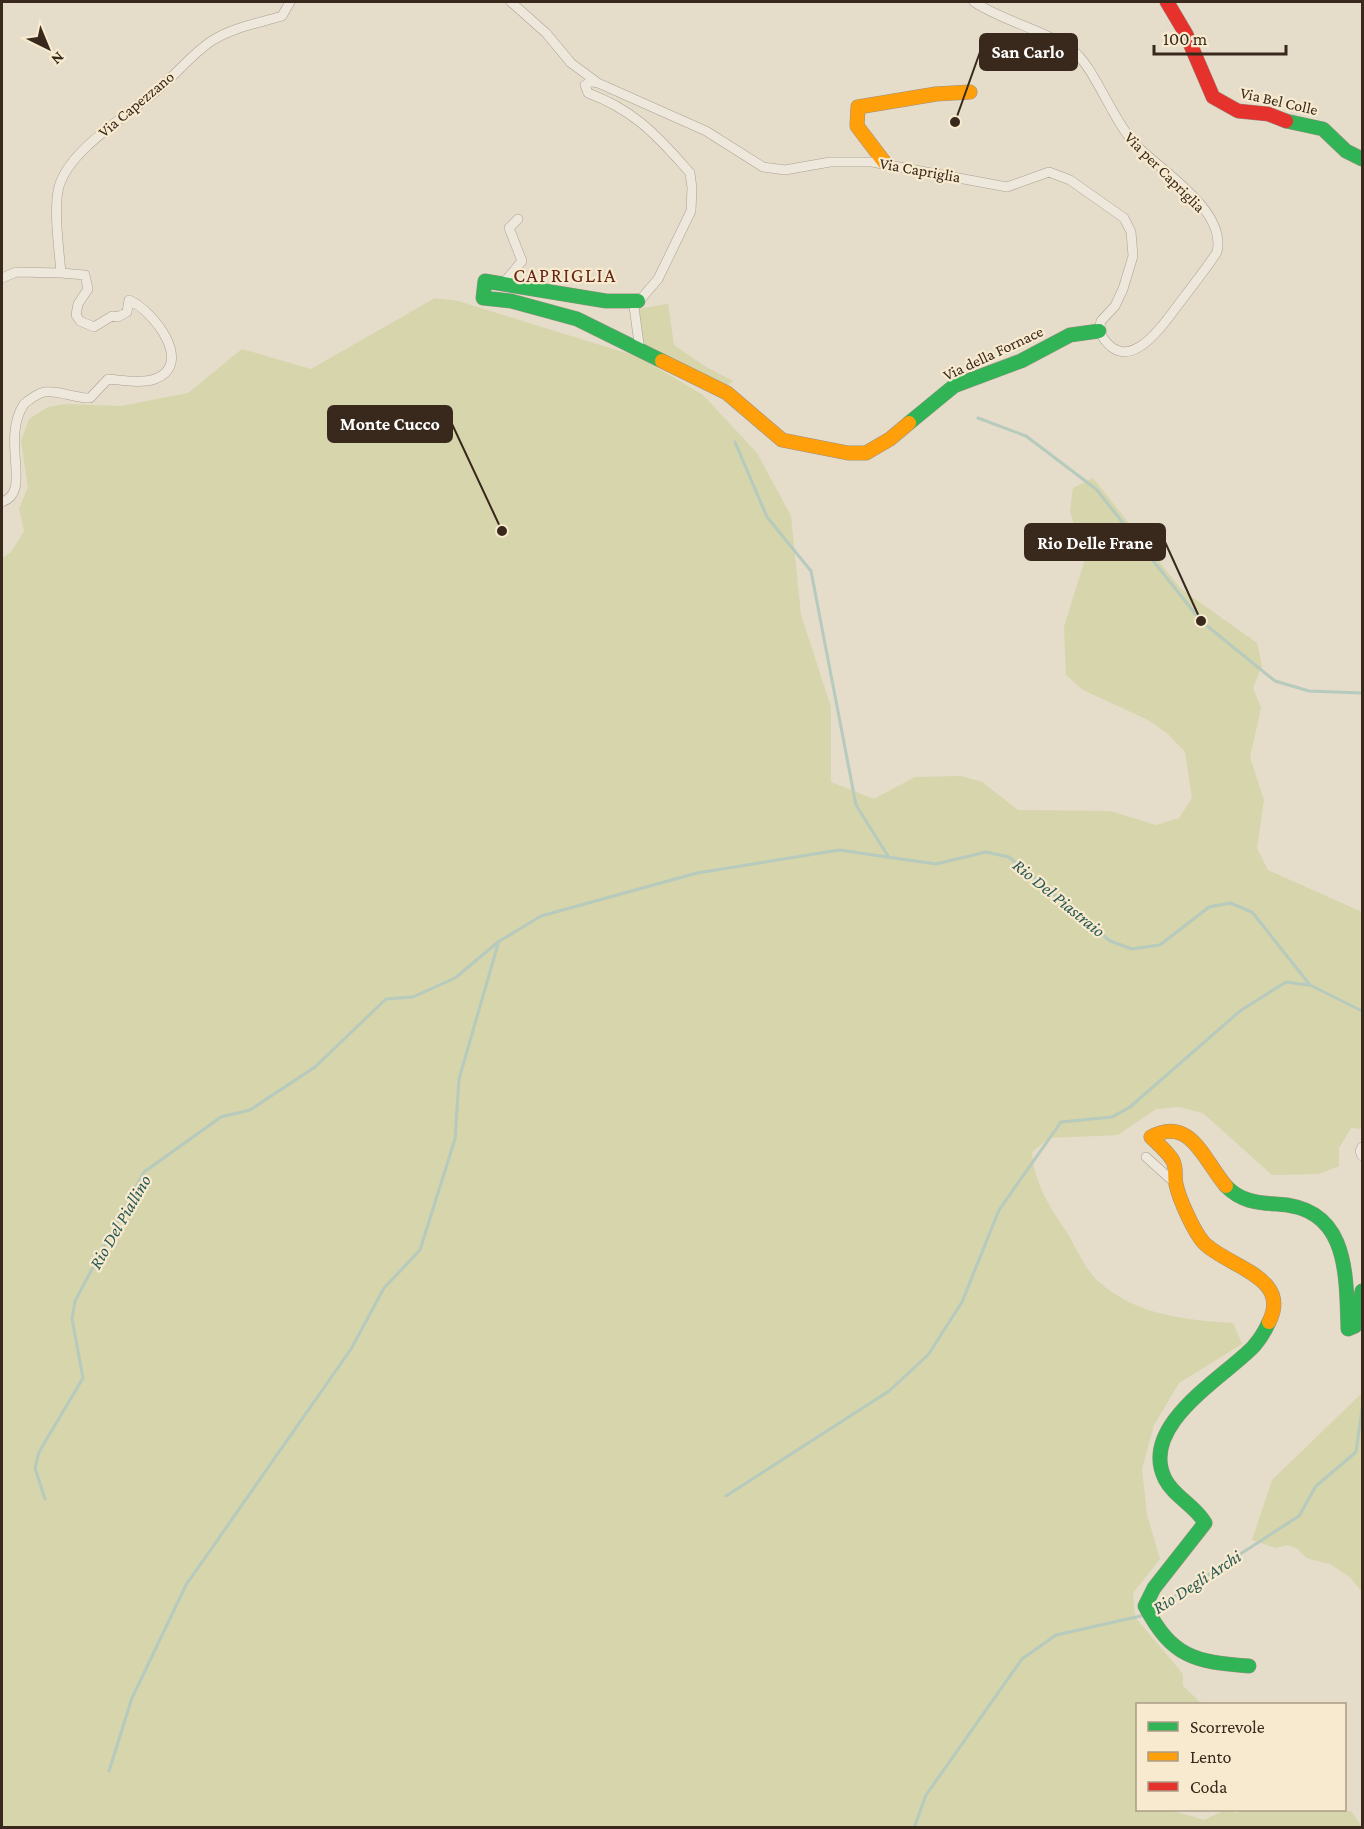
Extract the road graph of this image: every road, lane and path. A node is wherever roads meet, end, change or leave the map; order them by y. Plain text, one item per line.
1 (290, 2) edge
2 (511, 2) edge
3 (974, 2) edge
4 (1167, 2) edge
5 (598, 84) junction
6 (970, 92) dead end
7 (1362, 159) edge
8 (885, 164) junction
9 (518, 219) dead end
10 (61, 273) junction
11 (2, 278) edge
12 (502, 285) junction
13 (638, 301) junction
14 (1099, 331) junction
15 (640, 351) junction
16 (2, 502) edge
17 (1362, 1147) edge
18 (1362, 1156) edge
19 (1146, 1157) dead end
20 (1176, 1184) junction
21 (1362, 1291) edge
22 (1249, 1666) dead end

1 - 10 street, Via Capezzano
2 - 5 street
3 - 14 street, Via per Capriglia
4 - 7 street, Via Bel Colle
5 - 8 street, Via Capriglia
5 - 13 street
6 - 8 street
8 - 14 street, Via Capriglia
9 - 12 street
10 - 11 street
10 - 16 street
12 - 13 street
12 - 15 street, Via della Fornace
13 - 15 street
14 - 15 street, Via della Fornace
17 - 18 street
19 - 20 street
20 - 21 street
20 - 22 street

